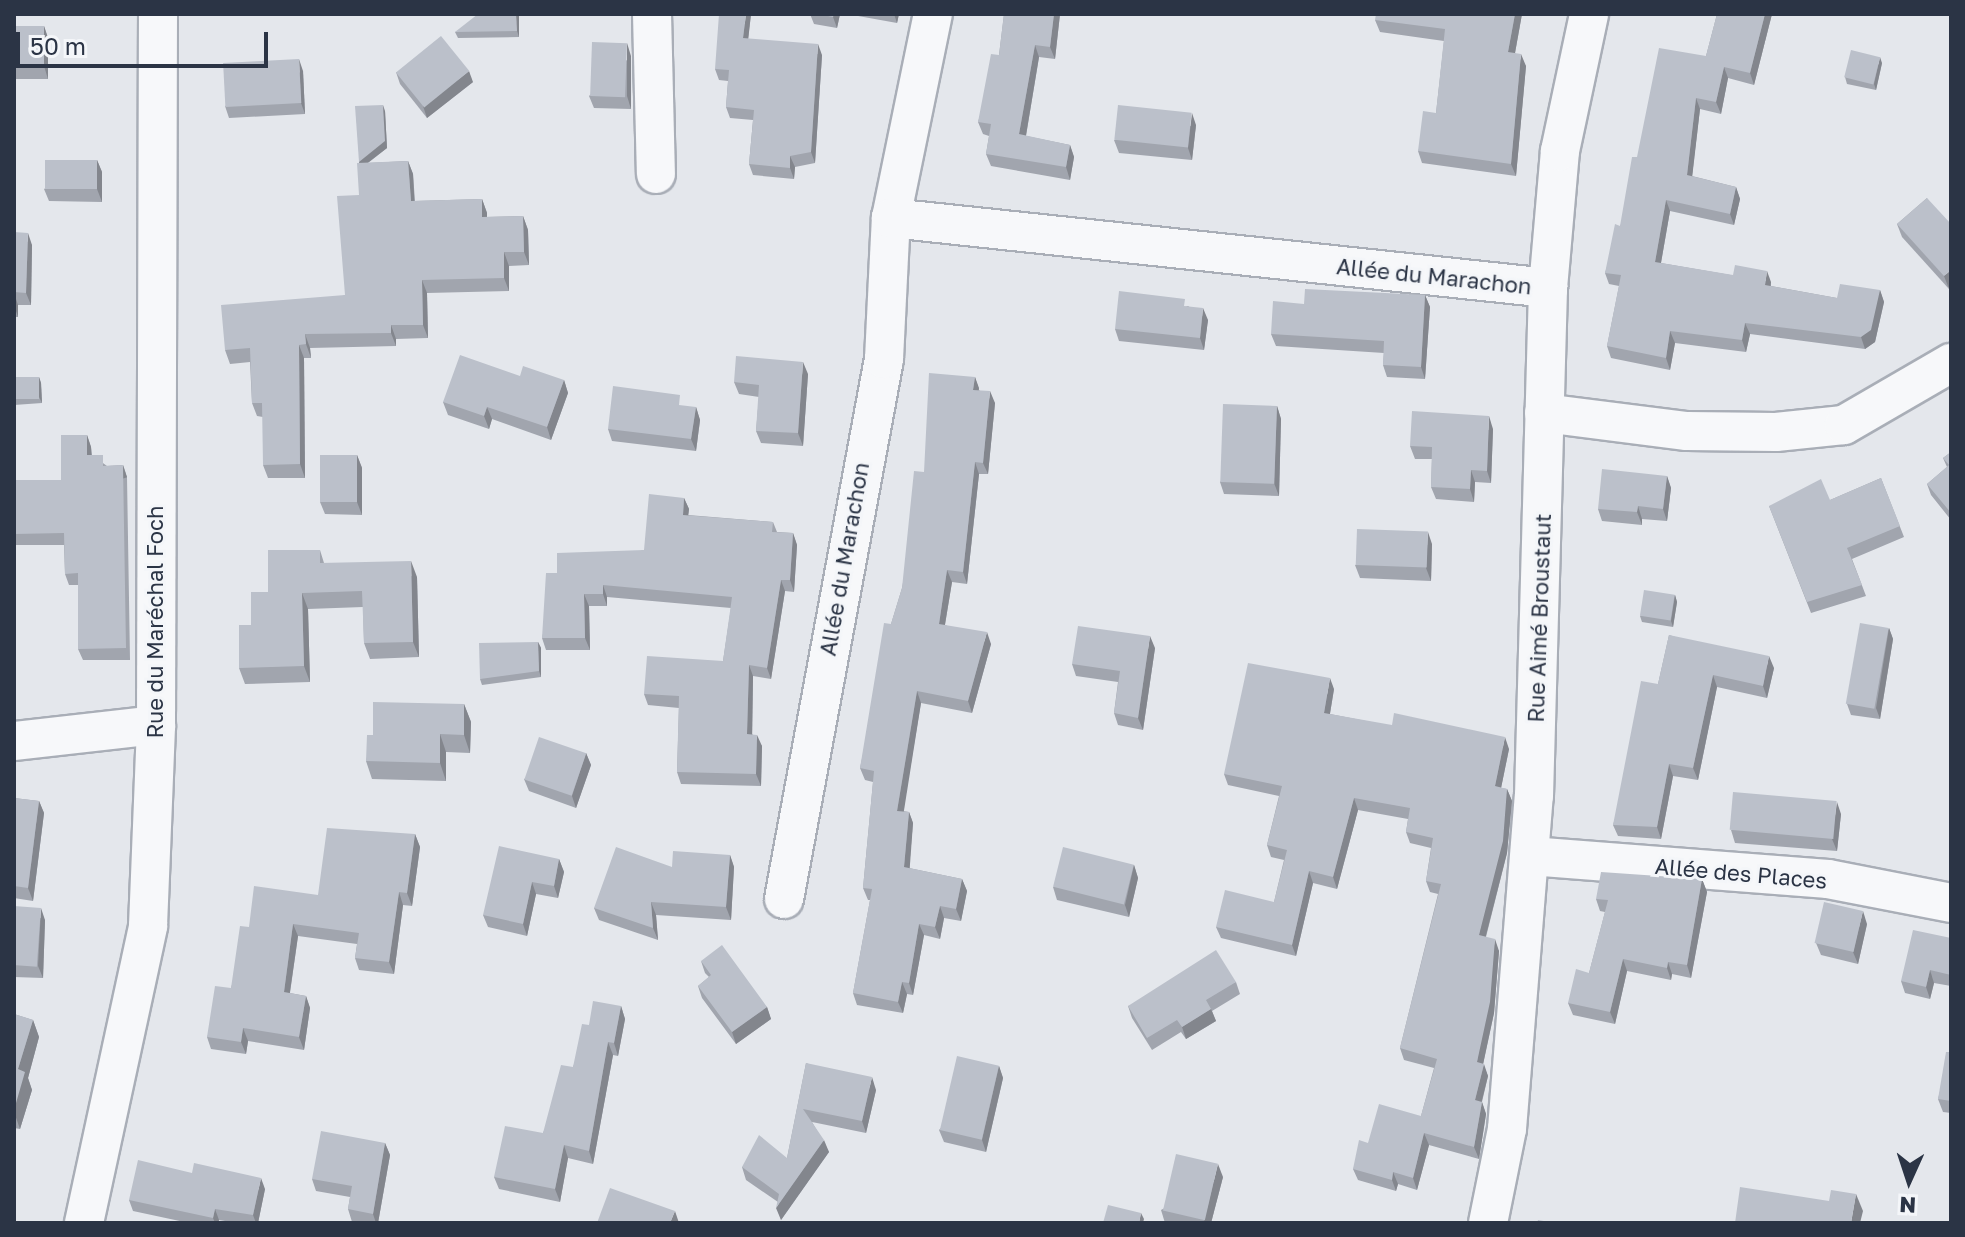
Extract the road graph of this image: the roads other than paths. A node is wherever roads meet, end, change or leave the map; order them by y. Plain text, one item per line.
1 (158, 14) edge
2 (652, 14) edge
3 (933, 14) edge
4 (1589, 14) edge
5 (656, 174) dead end
6 (891, 218) junction
7 (1548, 288) junction
8 (1951, 363) edge
9 (1544, 413) junction
10 (156, 725) junction
11 (14, 741) edge
12 (1530, 856) junction
13 (784, 899) dead end
14 (1951, 903) edge
15 (84, 1223) edge
16 (1488, 1223) edge

1 - 10 street, Rue du Maréchal Foch
2 - 5 street
3 - 6 street, Allée du Marachon
4 - 7 street, Rue Aimé Broustaut
6 - 7 street, Allée du Marachon
6 - 13 street, Allée du Marachon
7 - 9 street, Rue Aimé Broustaut
8 - 9 street
9 - 12 street, Rue Aimé Broustaut
10 - 11 street
10 - 15 street, Rue du Maréchal Foch
12 - 14 street, Allée des Places
12 - 16 street, Rue Aimé Broustaut

